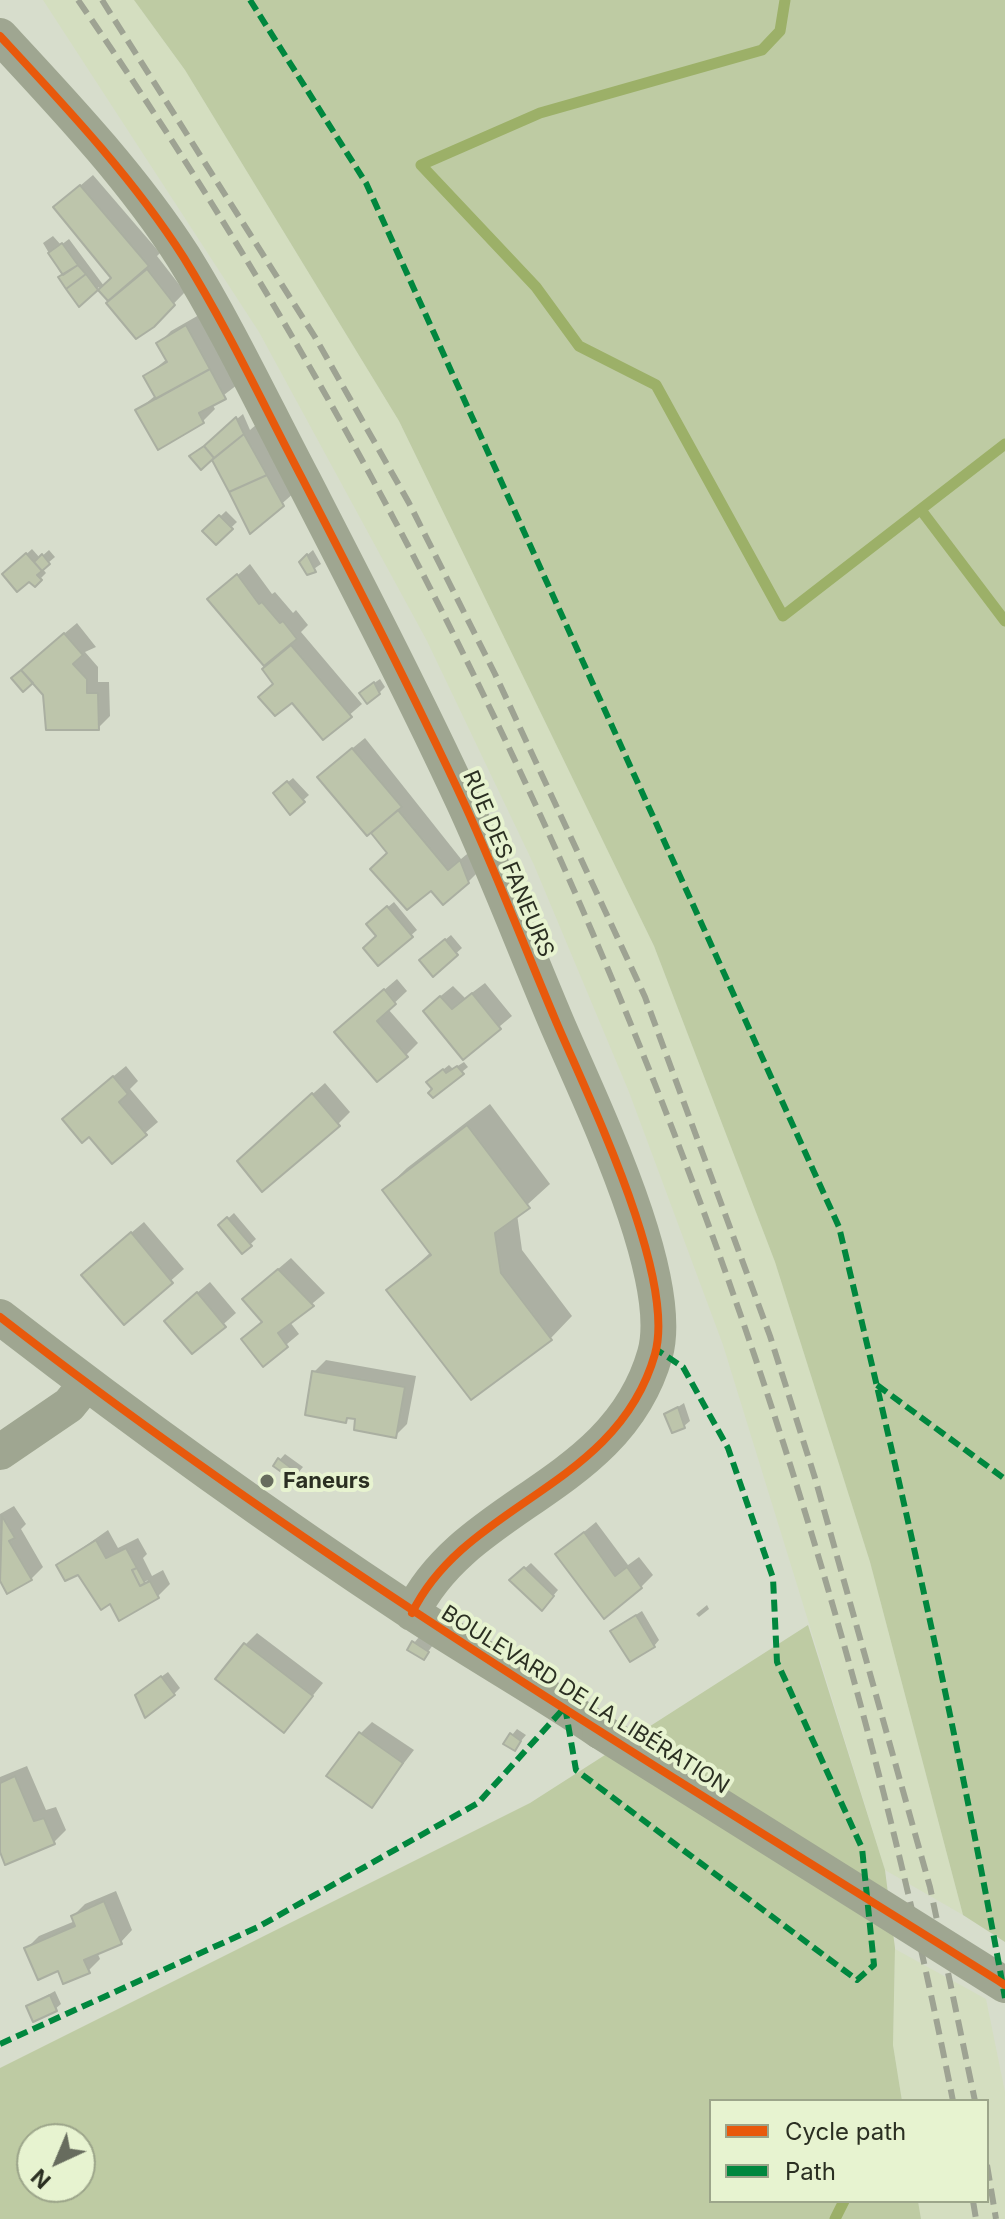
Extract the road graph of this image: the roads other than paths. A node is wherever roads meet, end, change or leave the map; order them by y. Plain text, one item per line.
1 (0, 36) edge
2 (0, 1317) edge
3 (86, 1384) junction
4 (0, 1452) edge
5 (412, 1613) junction
6 (1005, 1985) edge

1 - 5 street, RUE DES FANEURS
2 - 3 street, BOULEVARD DE LA LIBÉRATION
3 - 4 street
3 - 5 street, BOULEVARD DE LA LIBÉRATION
5 - 6 street, BOULEVARD DE LA LIBÉRATION, bridge

